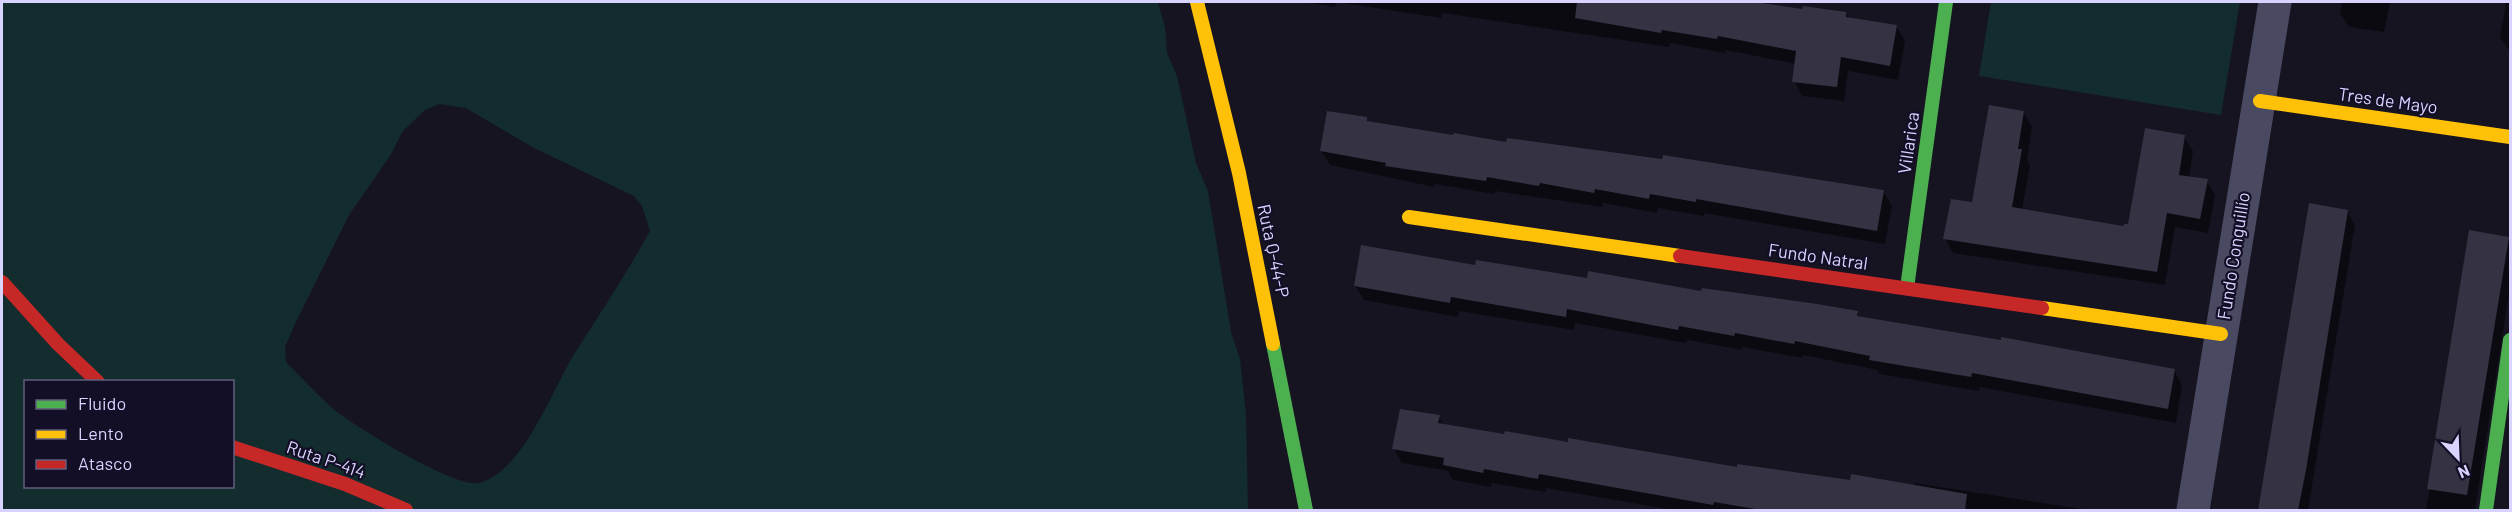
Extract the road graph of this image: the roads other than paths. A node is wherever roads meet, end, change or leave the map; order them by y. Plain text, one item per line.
1 (1197, 2) edge
2 (1946, 2) edge
3 (2275, 2) edge
4 (2260, 101) junction
5 (2511, 137) edge
6 (1409, 217) dead end
7 (2, 282) edge
8 (1907, 288) junction
9 (2221, 334) junction
10 (2511, 340) edge
11 (97, 380) edge
12 (234, 448) edge
13 (406, 510) edge
14 (1306, 510) edge
15 (2193, 510) edge
16 (2486, 510) edge

1 - 14 street, Ruta Q-44-P
2 - 8 street, Villarica
3 - 4 street, Fundo Conguillío
4 - 5 street, Tres de Mayo
4 - 9 street, Fundo Conguillío
6 - 8 street, Fundo Natral
7 - 11 street
8 - 9 street, Fundo Natral
9 - 15 street, Fundo Conguillío
10 - 16 street
12 - 13 street, Ruta P-414

